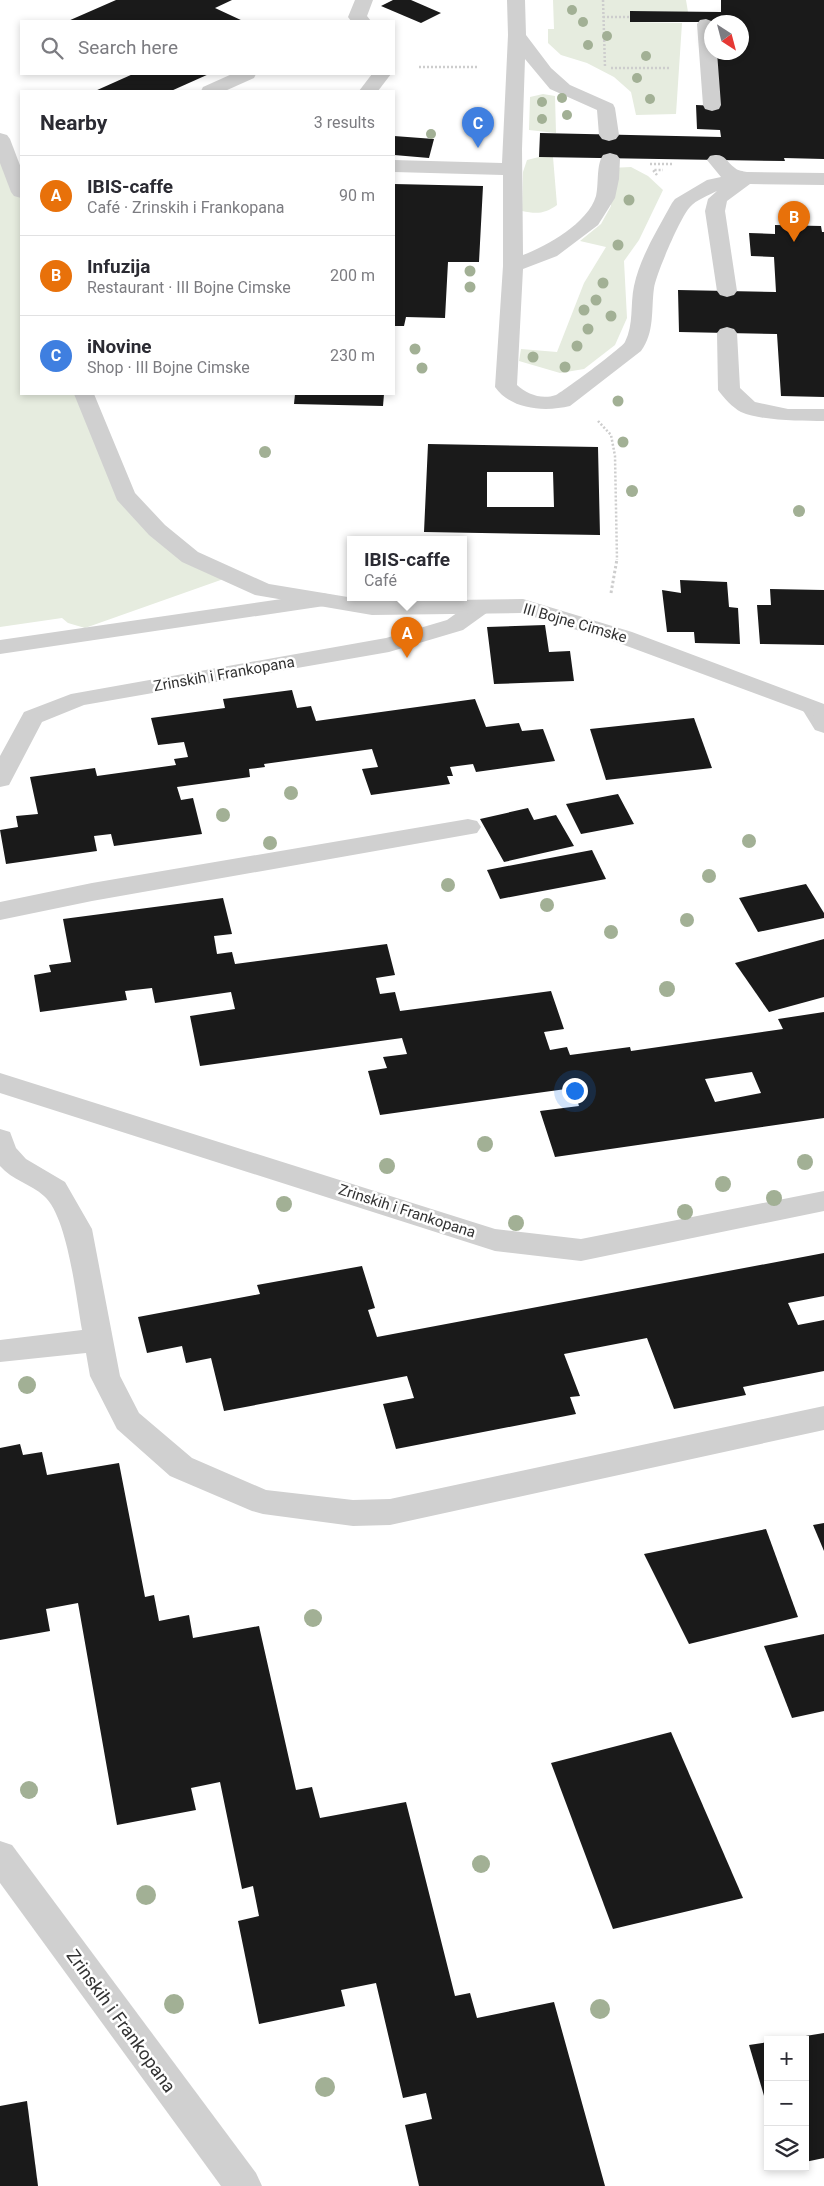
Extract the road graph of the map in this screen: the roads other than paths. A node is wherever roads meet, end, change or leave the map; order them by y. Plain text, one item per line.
1 (364, 0) edge
2 (516, 0) edge
3 (705, 14) dead end
4 (361, 20) edge
5 (517, 35) junction
6 (245, 75) edge
7 (381, 75) edge
8 (212, 90) edge
9 (369, 90) edge
10 (712, 106) dead end
11 (609, 135) dead end
12 (0, 139) edge
13 (610, 159) dead end
14 (395, 166) edge
15 (512, 169) junction
16 (747, 178) junction
17 (824, 179) edge
18 (714, 184) junction
19 (20, 189) edge
20 (513, 266) junction
21 (727, 291) dead end
22 (727, 333) dead end
23 (84, 395) edge
24 (824, 415) edge
25 (323, 600) junction
26 (480, 607) junction
27 (0, 647) edge
28 (821, 715) edge
29 (0, 779) edge
30 (468, 827) dead end
31 (0, 911) edge
32 (0, 1082) edge
33 (0, 1139) edge
34 (824, 1201) edge
35 (98, 1340) junction
36 (0, 1351) edge
37 (824, 1418) edge
38 (0, 1856) edge
39 (243, 2186) edge

1 - 4 street
2 - 5 street
3 - 10 street
5 - 11 street
5 - 15 street
6 - 8 street
7 - 9 street
12 - 19 street
13 - 20 street
14 - 15 street
15 - 20 street
16 - 17 street
16 - 18 street
16 - 18 street
16 - 21 street
18 - 20 street
22 - 24 street
23 - 25 street, III Bojne Cimske
25 - 26 street, III Bojne Cimske
25 - 27 street
26 - 28 street, III Bojne Cimske
26 - 29 street, Zrinskih i Frankopana
30 - 31 street
32 - 34 street, Zrinskih i Frankopana
33 - 35 street
35 - 36 street
35 - 37 street
38 - 39 street, Zrinskih i Frankopana

